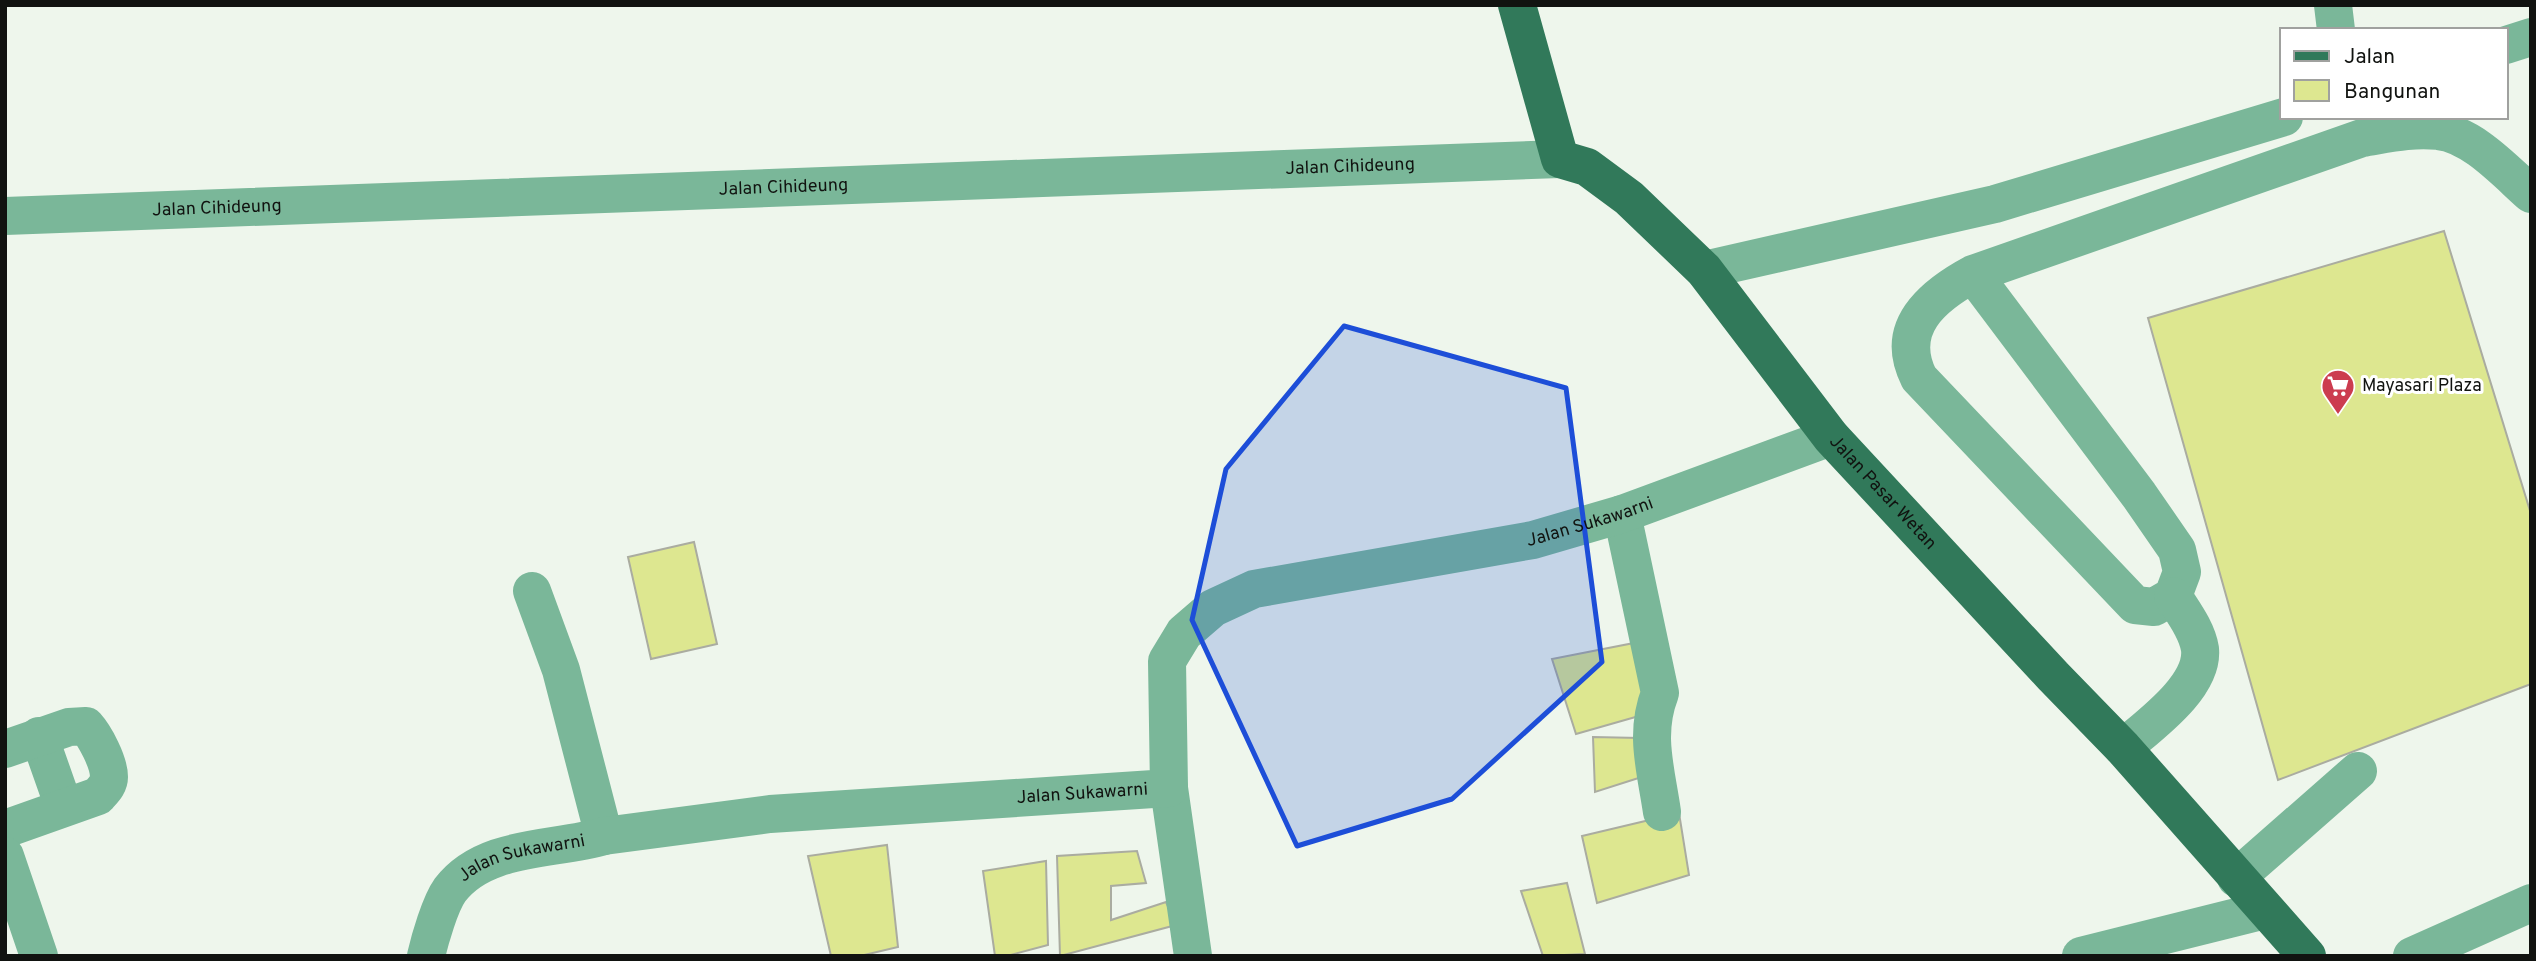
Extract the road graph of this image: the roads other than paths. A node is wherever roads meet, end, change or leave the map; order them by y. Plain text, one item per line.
1 (1517, 5) edge
2 (2333, 5) edge
3 (2336, 28) edge
4 (2531, 37) edge
5 (2508, 44) edge
6 (2280, 118) edge
7 (1560, 159) junction
8 (2531, 194) edge
9 (5, 216) edge
10 (1704, 270) junction
11 (1973, 274) junction
12 (1831, 438) junction
13 (1622, 514) junction
14 (531, 591) dead end
15 (2174, 596) junction
16 (22, 743) edge
17 (2123, 748) junction
18 (2358, 771) dead end
19 (1169, 788) junction
20 (64, 807) junction
21 (1662, 812) dead end
22 (5, 829) edge
23 (604, 836) junction
24 (5, 856) edge
25 (2236, 878) junction
26 (2531, 903) edge
27 (2265, 910) junction
28 (38, 956) edge
29 (426, 956) edge
30 (1193, 956) edge
31 (2081, 956) edge
32 (2307, 956) edge
33 (2412, 956) edge

1 - 7 main road
2 - 3 street
4 - 5 street
6 - 10 street
7 - 9 street, Jalan Cihideung
7 - 10 main road, Jalan Pasar Wetan
8 - 11 street
10 - 12 main road, Jalan Pasar Wetan
11 - 15 street
11 - 15 street
12 - 13 street, Jalan Sukawarni
12 - 17 main road, Jalan Pasar Wetan
13 - 19 street, Jalan Sukawarni
13 - 21 street
14 - 23 street
15 - 17 street
16 - 20 street
16 - 20 street
17 - 25 main road, Jalan Pasar Wetan
18 - 25 street
19 - 23 street, Jalan Sukawarni
19 - 30 street
20 - 22 street
23 - 29 street, Jalan Sukawarni
24 - 28 street
25 - 27 main road, Jalan Pasar Wetan
26 - 33 street
27 - 31 street
27 - 32 main road, Jalan Pasar Wetan

